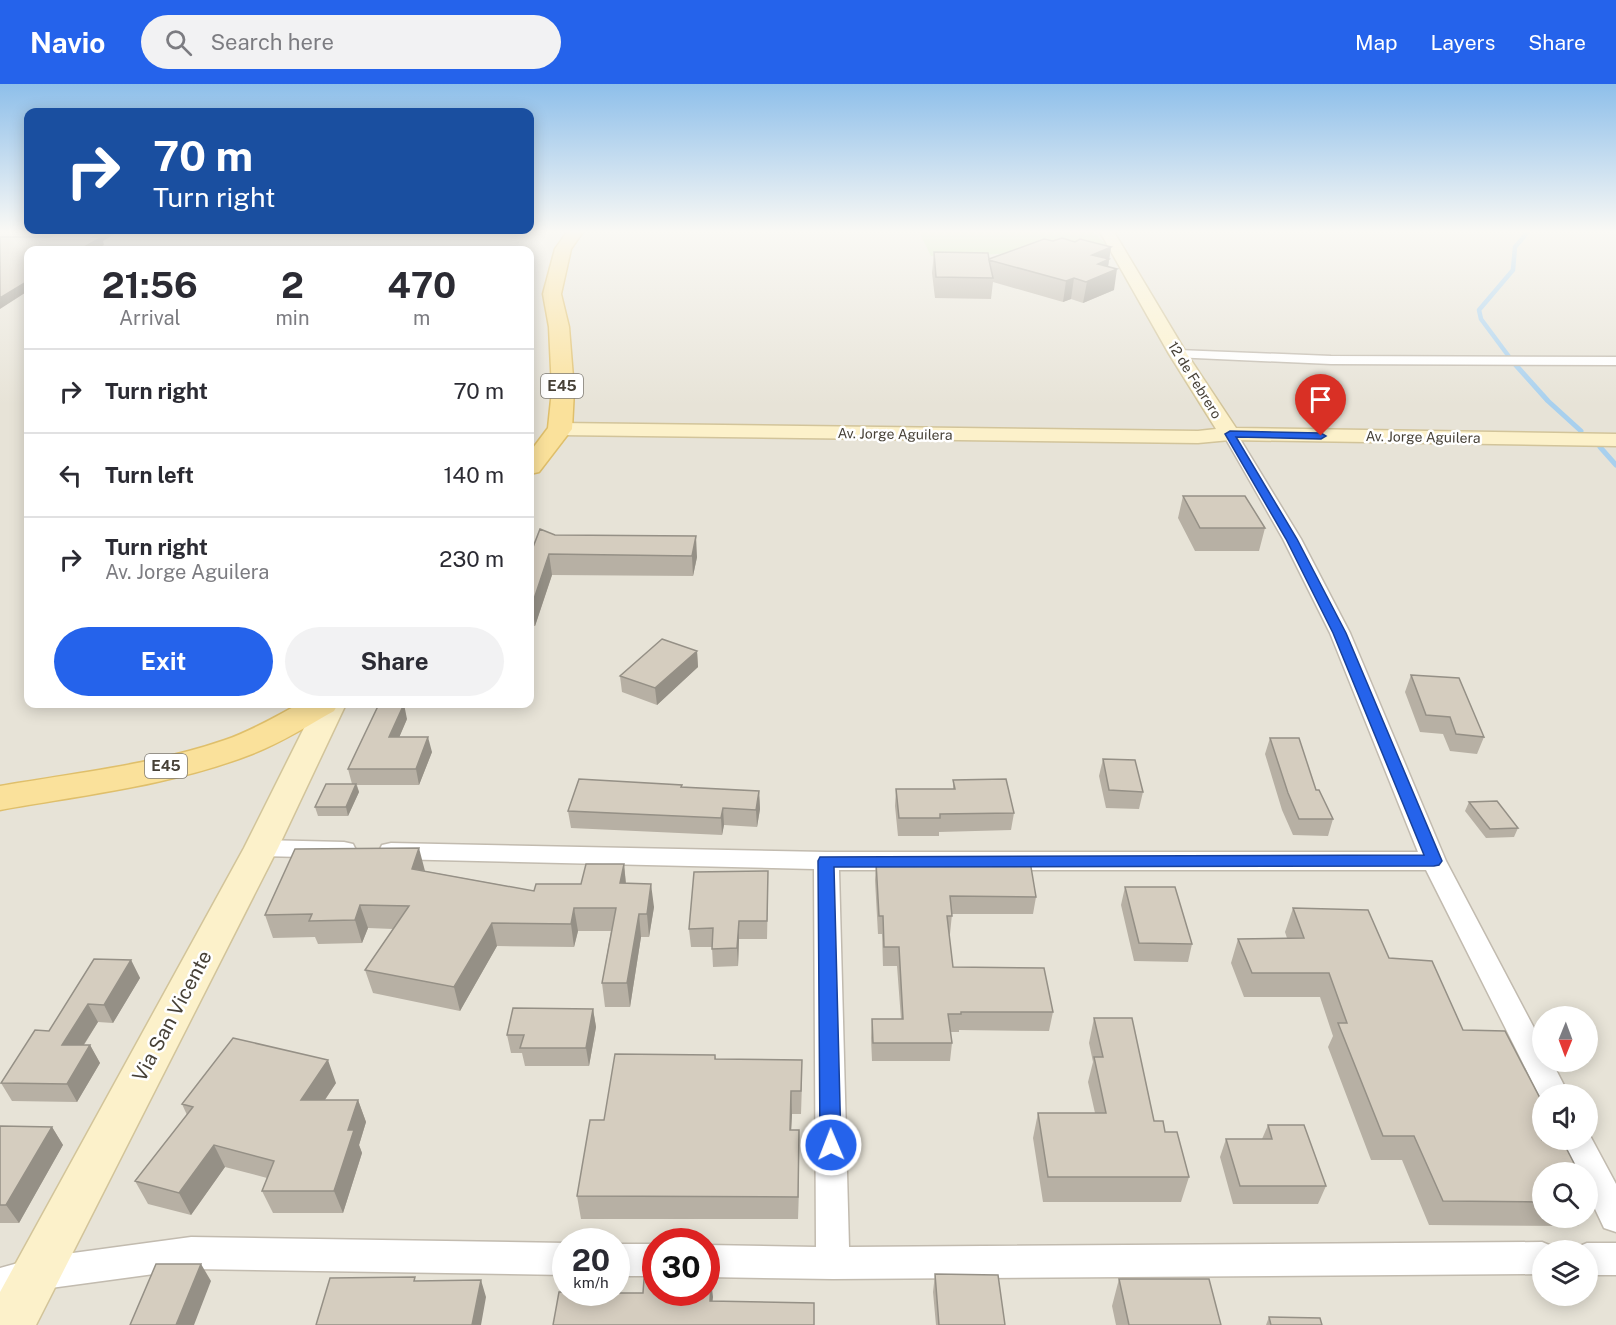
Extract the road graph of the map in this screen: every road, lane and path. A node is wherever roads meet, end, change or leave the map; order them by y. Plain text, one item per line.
1 (553, 290) edge
2 (1141, 290) edge
3 (1178, 354) junction
4 (1616, 362) edge
5 (561, 422) junction
6 (1230, 434) junction
7 (1616, 440) edge
8 (534, 461) edge
9 (315, 708) edge
10 (329, 708) edge
11 (0, 798) edge
12 (261, 848) junction
13 (826, 861) junction
14 (1434, 861) junction
15 (1548, 1084) edge
16 (1582, 1150) edge
17 (1616, 1217) edge
18 (1532, 1258) edge
19 (552, 1259) edge
20 (1598, 1259) edge
21 (1616, 1259) edge
22 (720, 1261) edge
23 (833, 1263) junction
24 (18, 1279) edge
25 (9, 1325) edge

1 - 5 main road, E45
2 - 3 street, 12 de Febrero
3 - 4 street
3 - 6 street, 12 de Febrero
5 - 6 street, Av. Jorge Aguilera
5 - 8 main road
6 - 7 street, Av. Jorge Aguilera
6 - 14 street
9 - 11 main road, E45
10 - 12 street, Via San Vicente
12 - 13 street
12 - 24 street, Via San Vicente
13 - 14 street
13 - 23 street
14 - 15 street
16 - 17 street
18 - 23 street
19 - 24 street
20 - 21 street
22 - 23 street
24 - 25 street, Via San Vicente

